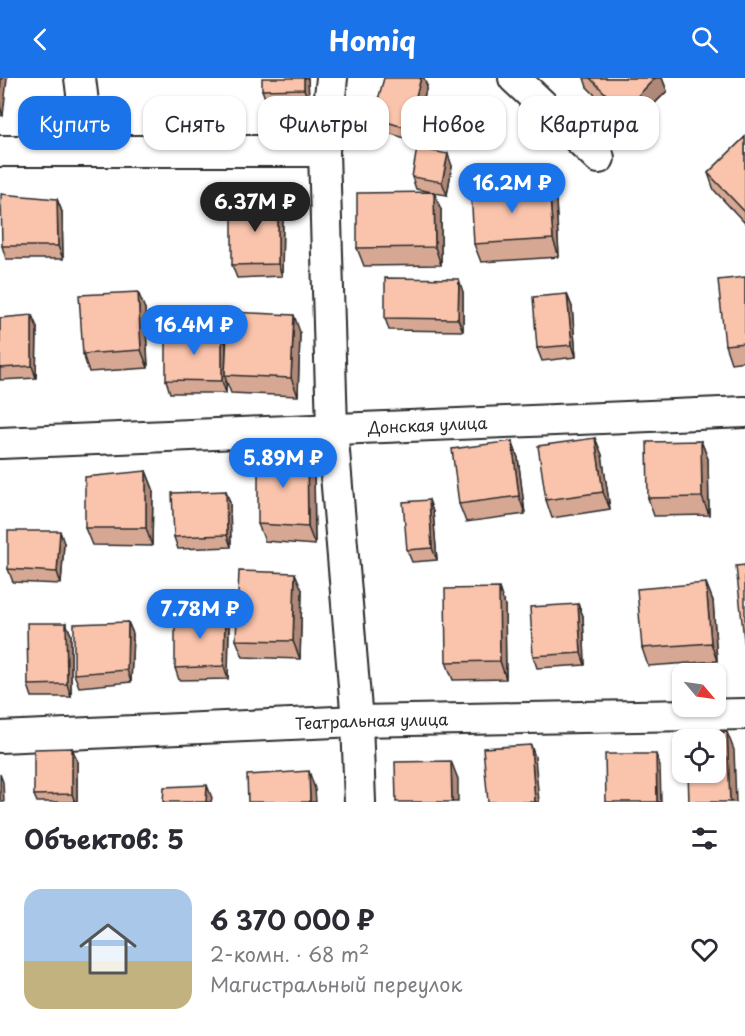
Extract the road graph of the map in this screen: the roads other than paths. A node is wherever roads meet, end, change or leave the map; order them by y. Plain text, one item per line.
1 (80, 78) edge
2 (332, 78) edge
3 (514, 78) edge
4 (82, 96) edge
5 (89, 150) joint
6 (0, 151) edge
7 (324, 151) junction
8 (599, 158) dead end
9 (745, 412) edge
10 (332, 428) junction
11 (0, 443) edge
12 (745, 714) edge
13 (357, 721) junction
14 (0, 737) edge
15 (360, 802) edge

1 - 4 street
2 - 7 street
3 - 8 street
5 - 6 street
5 - 7 street
7 - 10 street
9 - 10 street, Донская улица
10 - 11 street, Донская улица
10 - 13 street
12 - 13 street, Театральная улица
13 - 14 street, Театральная улица
13 - 15 street

